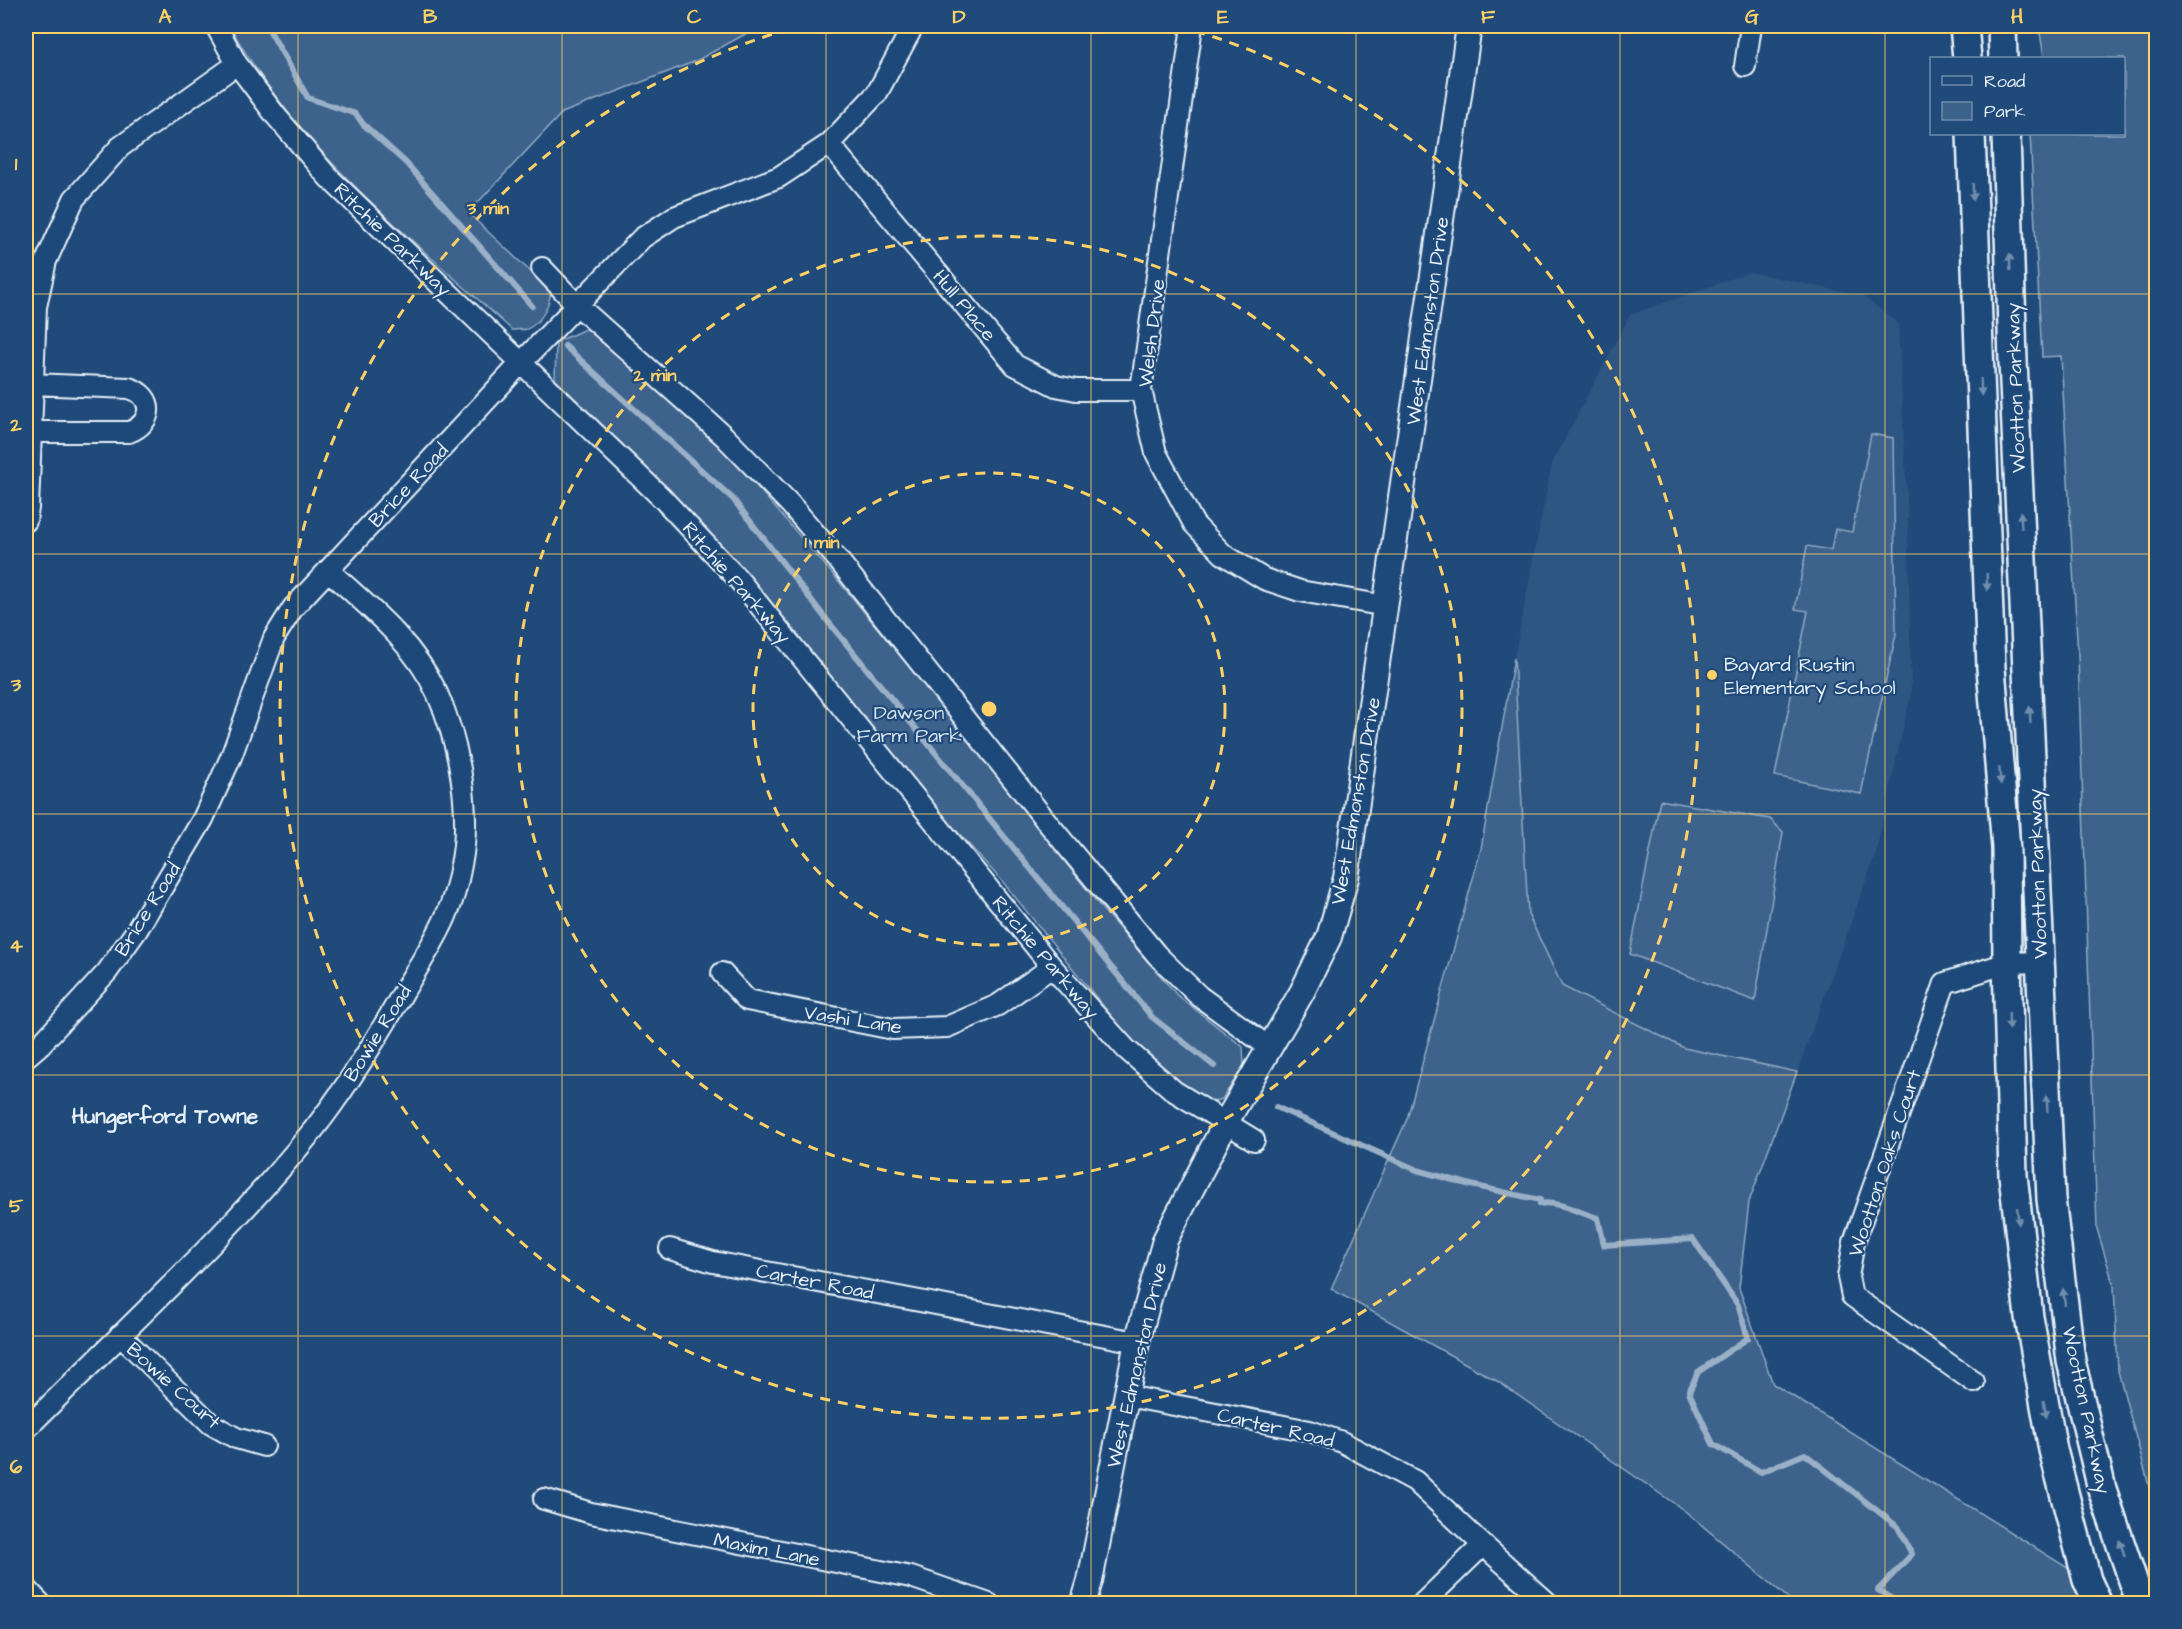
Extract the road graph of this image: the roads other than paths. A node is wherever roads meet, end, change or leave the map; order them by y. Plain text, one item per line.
1 (216, 26) edge
2 (912, 26) edge
3 (1192, 26) edge
4 (1469, 26) edge
5 (1751, 26) edge
6 (1964, 26) edge
7 (2002, 26) edge
8 (1967, 57) edge
9 (2003, 57) edge
10 (237, 64) junction
11 (1745, 66) dead end
12 (1971, 135) edge
13 (2006, 135) edge
14 (829, 144) junction
15 (542, 268) dead end
16 (577, 305) junction
17 (522, 362) junction
18 (32, 384) junction
19 (1142, 390) junction
20 (31, 432) junction
21 (26, 520) edge
22 (328, 570) junction
23 (1386, 606) junction
24 (2041, 962) junction
25 (2007, 963) junction
26 (1052, 967) junction
27 (722, 973) dead end
28 (1269, 1048) junction
29 (26, 1058) edge
30 (1226, 1122) junction
31 (1254, 1140) dead end
32 (670, 1249) dead end
33 (120, 1335) junction
34 (1137, 1342) junction
35 (1974, 1382) dead end
36 (1127, 1396) junction
37 (26, 1429) edge
38 (264, 1446) dead end
39 (544, 1499) dead end
40 (1483, 1545) junction
41 (26, 1588) edge
42 (41, 1604) edge
43 (990, 1604) edge
44 (1083, 1604) edge
45 (1422, 1604) edge
46 (1549, 1604) edge
47 (2098, 1604) edge
48 (2141, 1604) edge

1 - 10 street, Ritchie Parkway
2 - 14 street, Brice Road
3 - 19 street, Welsh Drive
4 - 23 street, West Edmonston Drive
5 - 11 street
6 - 8 main road
7 - 9 main road
10 - 17 street, Ritchie Parkway
10 - 18 street
12 -> 25 main road, Wootton Parkway
24 -> 13 main road, Wootton Parkway
14 - 16 street, Brice Road
14 - 19 street, Hull Place
15 - 16 street
16 - 17 street, Brice Road
16 - 28 street
17 - 22 street, Brice Road
17 - 26 street, Ritchie Parkway
18 - 20 street
18 - 20 street
19 - 23 street, Welsh Drive
20 - 21 street
22 - 29 street, Brice Road
22 - 33 street, Bowie Road
23 - 28 street, West Edmonston Drive
24 - 25 street, Wootton Oaks Court
48 -> 24 main road, Wootton Parkway
25 - 35 street, Wootton Oaks Court
25 -> 47 main road, Wootton Parkway
26 - 27 street, Vashi Lane
26 - 30 street, Ritchie Parkway
28 - 30 street, West Edmonston Drive
30 - 31 street, Ritchie Parkway
30 - 34 street, West Edmonston Drive
32 - 34 street, Carter Road
33 - 37 street, Bowie Road
33 - 38 street, Bowie Court
34 - 36 street, West Edmonston Drive
36 - 40 street, Carter Road
36 - 44 street, West Edmonston Drive
39 - 43 street, Maxim Lane
40 - 45 street
40 - 46 street, Carter Road
41 - 42 street

